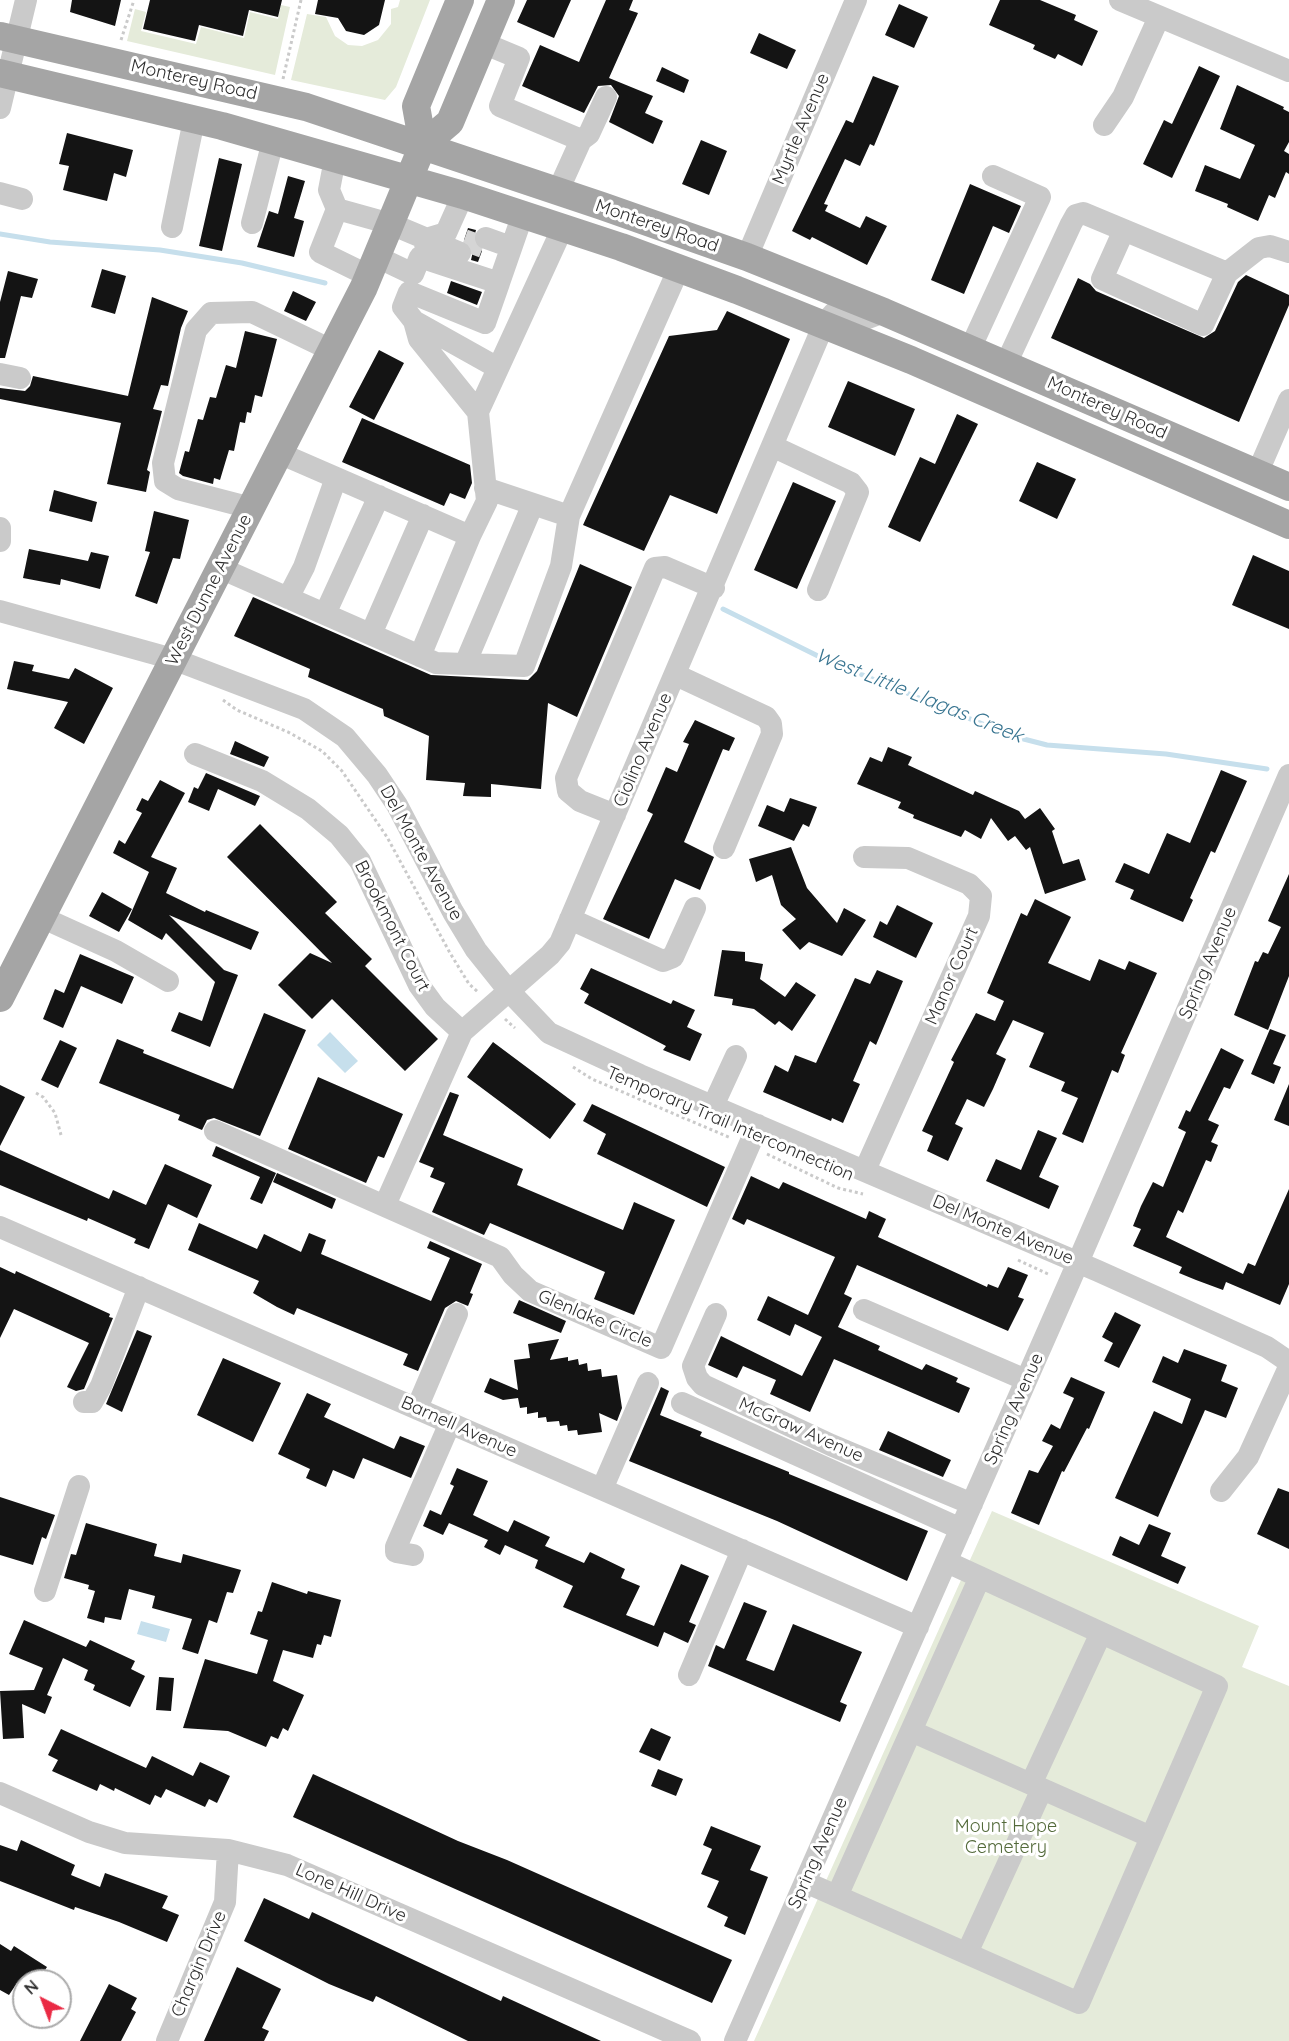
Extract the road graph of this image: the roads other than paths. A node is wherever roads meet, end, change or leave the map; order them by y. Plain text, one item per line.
1 (26, 0) edge
2 (460, 0) edge
3 (501, 0) edge
4 (856, 0) edge
5 (1119, 0) edge
6 (1159, 17) junction
7 (8, 38) edge
8 (483, 43) junction
9 (1289, 72) edge
10 (4, 74) edge
11 (606, 97) dead end
12 (0, 108) edge
13 (194, 120) junction
14 (1104, 125) dead end
15 (581, 140) junction
16 (273, 141) junction
17 (423, 145) junction
18 (335, 159) junction
19 (993, 176) dead end
20 (410, 179) junction
21 (558, 191) junction
22 (464, 195) junction
23 (337, 209) junction
24 (523, 214) junction
25 (252, 223) dead end
26 (391, 224) junction
27 (172, 227) dead end
28 (563, 227) junction
29 (1124, 230) junction
30 (458, 243) junction
31 (1289, 252) edge
32 (747, 257) junction
33 (505, 263) junction
34 (372, 266) junction
35 (679, 268) junction
36 (1227, 273) junction
37 (884, 312) junction
38 (414, 321) junction
39 (824, 324) junction
40 (970, 349) junction
41 (331, 350) junction
42 (1006, 364) junction
43 (498, 368) junction
44 (1289, 400) edge
45 (478, 412) junction
46 (772, 446) junction
47 (279, 453) junction
48 (1257, 474) junction
49 (336, 478) junction
50 (1289, 487) edge
51 (485, 488) junction
52 (379, 496) junction
53 (533, 504) junction
54 (250, 508) junction
55 (423, 515) junction
56 (569, 516) junction
57 (1289, 525) edge
58 (0, 528) edge
59 (470, 536) junction
60 (0, 541) edge
61 (220, 568) junction
62 (714, 588) junction
63 (818, 590) dead end
64 (288, 598) junction
65 (0, 611) edge
66 (325, 614) junction
67 (371, 634) junction
68 (420, 656) junction
69 (173, 660) junction
70 (465, 664) junction
71 (676, 675) junction
72 (195, 754) dead end
73 (1289, 775) edge
74 (615, 815) junction
75 (724, 848) dead end
76 (864, 856) dead end
77 (695, 908) dead end
78 (41, 917) junction
79 (570, 919) junction
80 (168, 981) dead end
81 (0, 998) edge
82 (500, 998) junction
83 (462, 1032) junction
84 (736, 1056) dead end
85 (713, 1106) junction
86 (758, 1125) junction
87 (215, 1131) dead end
88 (865, 1170) junction
89 (385, 1204) junction
90 (0, 1227) edge
91 (1074, 1273) junction
92 (139, 1287) junction
93 (864, 1310) dead end
94 (457, 1314) dead end
95 (716, 1314) dead end
96 (1289, 1362) edge
97 (1289, 1367) edge
98 (1026, 1380) junction
99 (648, 1383) dead end
100 (84, 1402) dead end
101 (682, 1403) dead end
102 (417, 1408) junction
103 (450, 1423) junction
104 (80, 1486) dead end
105 (602, 1489) junction
106 (1221, 1491) dead end
107 (972, 1504) junction
108 (961, 1529) junction
109 (742, 1550) junction
110 (413, 1555) dead end
111 (946, 1562) junction
112 (980, 1577) junction
113 (45, 1591) dead end
114 (918, 1627) junction
115 (1101, 1633) junction
116 (689, 1675) dead end
117 (911, 1731) junction
118 (1036, 1786) junction
119 (0, 1793) edge
120 (1151, 1837) junction
121 (228, 1850) junction
122 (806, 1882) junction
123 (837, 1896) junction
124 (967, 1953) junction
125 (167, 2041) edge
126 (690, 2041) edge
127 (735, 2041) edge

1 - 7 street
2 - 17 main road
3 - 8 main road
4 - 32 street, Myrtle Avenue
5 - 6 street
6 - 9 street
6 - 14 street
7 - 10 street
7 - 17 main road, Monterey Road
8 - 15 street
8 - 17 main road
10 - 12 street
10 - 13 main road, Monterey Road
11 - 15 street
13 - 16 main road, Monterey Road
13 - 27 street
15 - 21 street
16 - 18 main road, Monterey Road
16 - 25 street
17 - 20 main road, West Dunne Avenue
17 - 21 main road, Monterey Road
18 - 20 main road, Monterey Road
18 - 23 street
19 - 40 street
20 - 22 main road, Monterey Road
20 - 26 main road, West Dunne Avenue
21 - 32 main road, Monterey Road
22 - 24 main road, Monterey Road
22 - 30 street
23 - 26 street
23 - 34 street
24 - 28 main road, Monterey Road
24 - 33 street
26 - 30 street
26 - 34 main road, West Dunne Avenue
28 - 35 main road, Monterey Road
28 - 43 street
29 - 36 street
29 - 36 street
29 - 42 street
30 - 33 street
30 - 33 street
30 - 34 street
31 - 36 street
32 - 37 main road, Monterey Road
33 - 38 street
34 - 41 main road, West Dunne Avenue
35 - 39 main road, Monterey Road
35 - 56 street
37 - 39 street
37 - 40 main road, Monterey Road
38 - 43 street
38 - 45 street
39 - 46 street, Ciolino Avenue
39 - 57 main road, Monterey Road
40 - 42 main road, Monterey Road
41 - 47 main road, West Dunne Avenue
41 - 54 street
42 - 48 main road, Monterey Road
43 - 45 street
44 - 48 street
45 - 51 street
46 - 62 street, Ciolino Avenue
46 - 63 street
47 - 49 street
47 - 54 main road, West Dunne Avenue
48 - 50 main road, Monterey Road
49 - 52 street
49 - 64 street
51 - 53 street
51 - 59 street
52 - 55 street
52 - 66 street
53 - 56 street
53 - 70 street
54 - 61 main road, West Dunne Avenue
55 - 59 street
55 - 67 street
56 - 70 street
58 - 60 street
59 - 68 street
61 - 64 street
61 - 69 main road, West Dunne Avenue
62 - 71 street, Ciolino Avenue
62 - 74 street
64 - 66 street
65 - 69 street, Del Monte Avenue
66 - 67 street
67 - 68 street
68 - 70 street
69 - 78 main road, West Dunne Avenue
69 - 82 street, Del Monte Avenue
71 - 74 street, Ciolino Avenue
71 - 75 street
72 - 83 street, Brookmont Court
73 - 91 street, Spring Avenue
74 - 79 street, Ciolino Avenue
76 - 88 street, Manor Court
77 - 79 street
78 - 80 street
78 - 81 main road, West Dunne Avenue
79 - 82 street, Ciolino Avenue
82 - 83 street, Ciolino Avenue
82 - 85 street, Del Monte Avenue
83 - 89 street, Ciolino Avenue
84 - 85 street
85 - 86 street, Del Monte Avenue
86 - 88 street, Del Monte Avenue
86 - 89 street, Glenlake Circle
87 - 89 street
88 - 91 street, Del Monte Avenue
90 - 92 street, Barnell Avenue
91 - 96 street, Del Monte Avenue
91 - 98 street, Spring Avenue
92 - 100 street
92 - 102 street, Barnell Avenue
93 - 98 street
94 - 102 street
95 - 107 street, McGraw Avenue
97 - 106 street
98 - 107 street, Spring Avenue
99 - 105 street
101 - 108 street, McGraw Avenue
102 - 103 street, Barnell Avenue
103 - 105 street, Barnell Avenue
103 - 110 street
104 - 113 street
105 - 109 street, Barnell Avenue
107 - 108 street, Spring Avenue
108 - 111 street, Spring Avenue
109 - 114 street, Barnell Avenue
109 - 116 street
111 - 112 street
111 - 114 street, Spring Avenue
112 - 115 street
112 - 117 street
114 - 122 street, Spring Avenue
115 - 118 street
115 - 120 street
117 - 118 street
117 - 123 street
118 - 120 street
118 - 124 street
119 - 121 street, Lone Hill Drive
120 - 124 street
121 - 125 street, Chargin Drive
121 - 126 street, Lone Hill Drive
122 - 123 street
122 - 127 street, Spring Avenue
123 - 124 street

